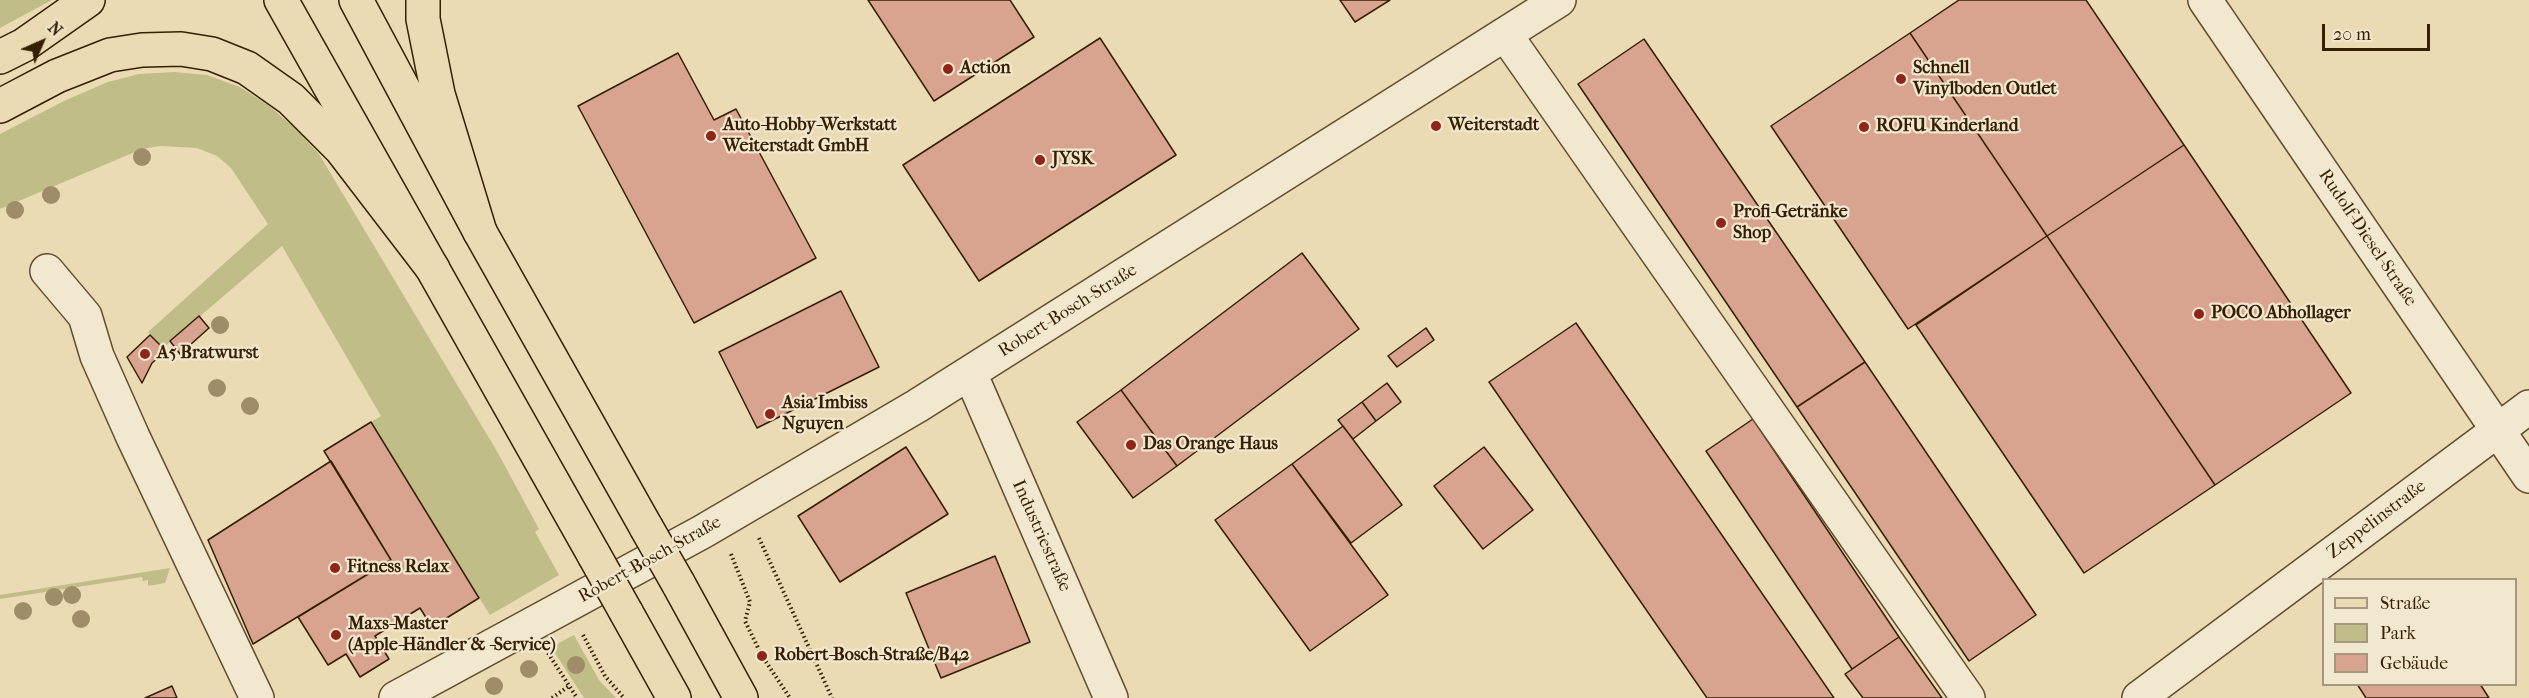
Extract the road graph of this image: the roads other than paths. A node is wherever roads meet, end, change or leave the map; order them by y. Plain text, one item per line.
1 (88, 0) edge
2 (282, 0) edge
3 (356, 0) edge
4 (423, 0) edge
5 (1559, 0) edge
6 (2205, 0) edge
7 (1505, 34) junction
8 (0, 57) edge
9 (0, 106) edge
10 (480, 232) junction
11 (433, 269) junction
12 (47, 271) dead end
13 (970, 374) junction
14 (2529, 407) edge
15 (2498, 430) junction
16 (2529, 476) edge
17 (257, 698) edge
18 (396, 698) edge
19 (674, 698) edge
20 (741, 698) edge
21 (1111, 698) edge
22 (1968, 698) edge
23 (2139, 698) edge

1 - 8 main road
2 - 11 main road
3 - 10 main road
4 - 10 main road
5 - 7 street, Robert-Bosch-Straße
6 - 15 street, Rudolf-Diesel-Straße
7 - 13 street, Robert-Bosch-Straße
7 - 22 street
9 - 11 main road
10 - 20 main road, bridge
11 - 19 main road, bridge
12 - 17 street
13 - 18 street, Robert-Bosch-Straße
13 - 21 street, Industriestraße
14 - 15 street, Zeppelinstraße
15 - 16 street, Rudolf-Diesel-Straße
15 - 23 street, Zeppelinstraße

